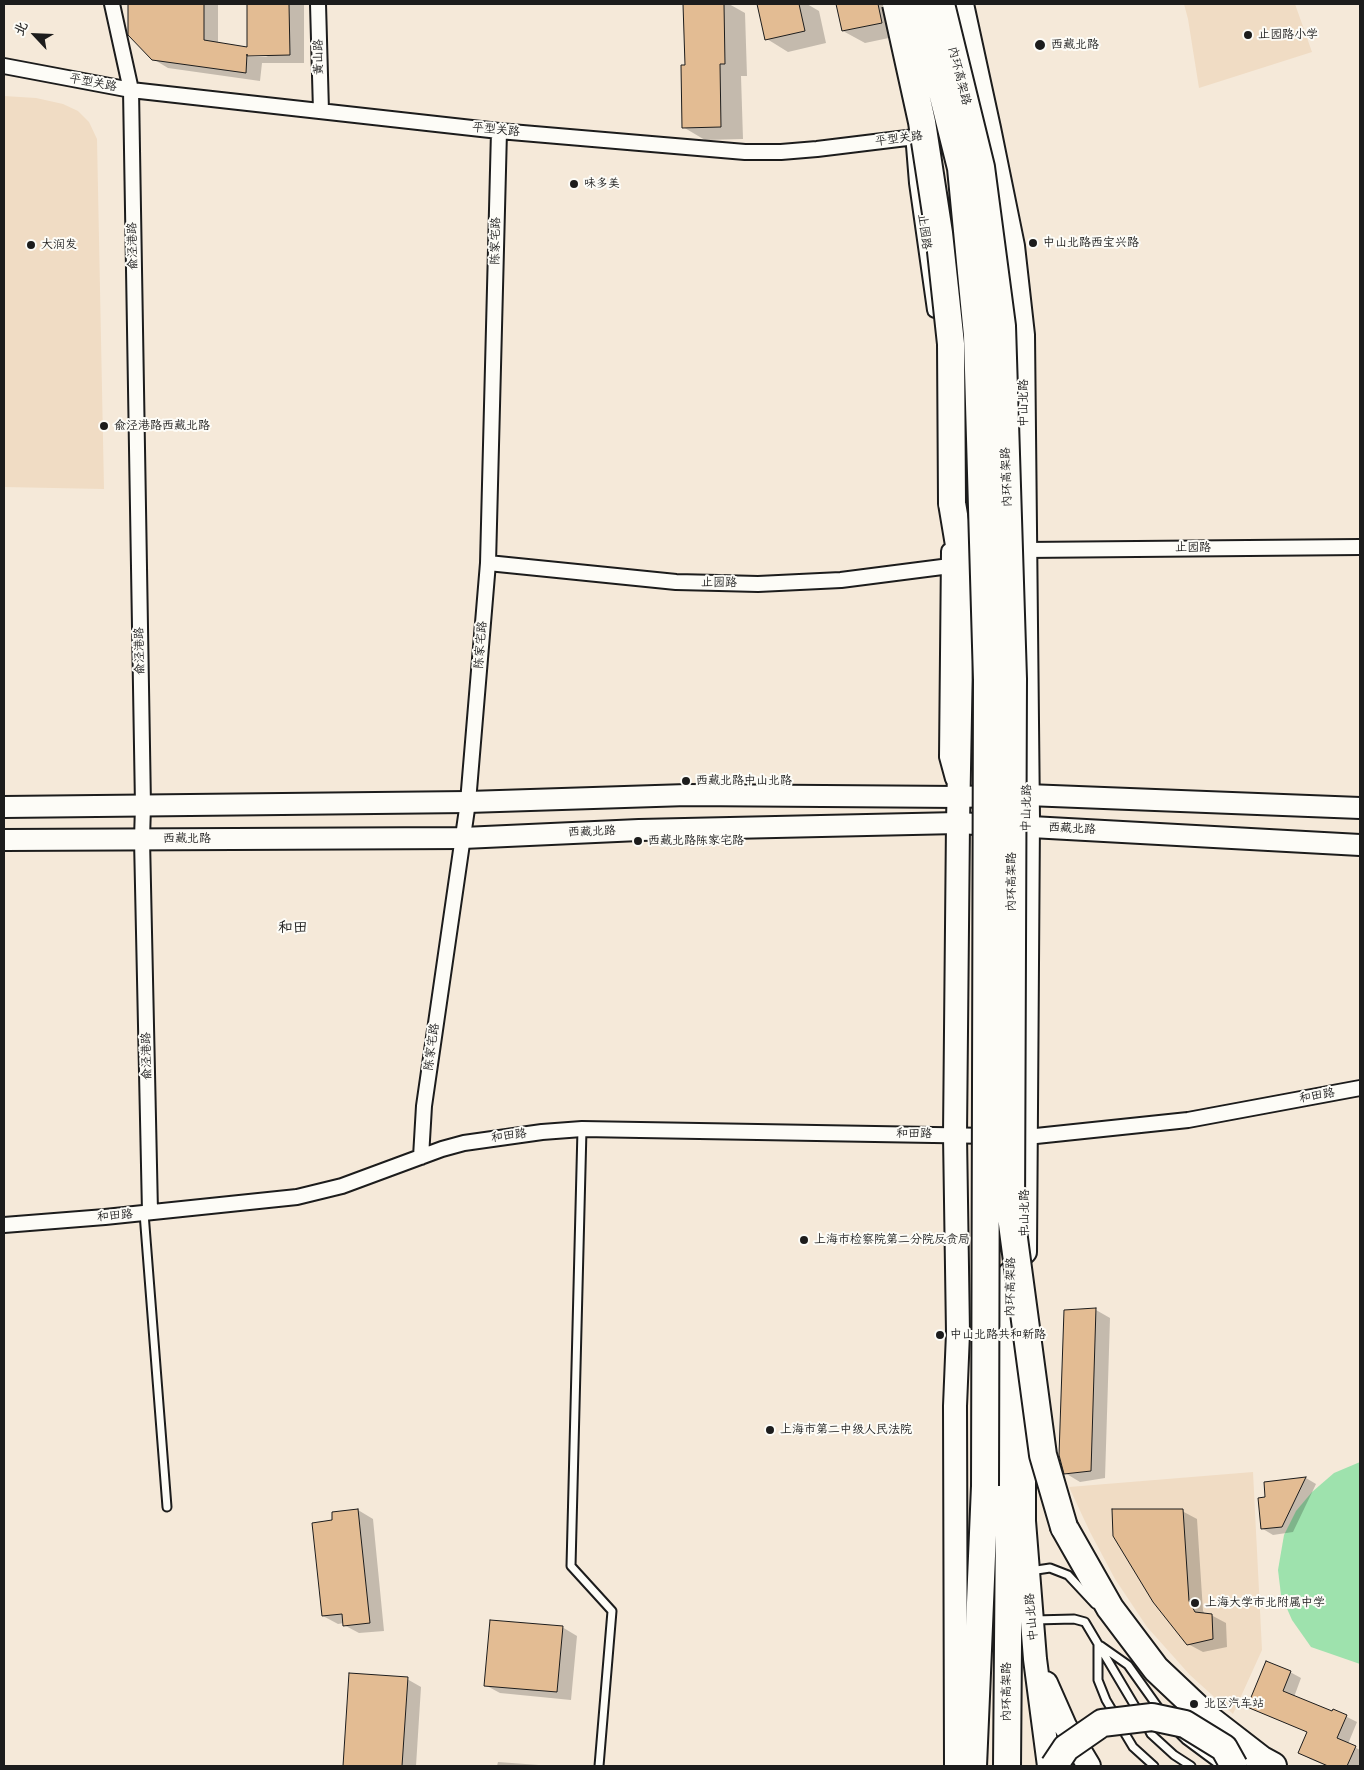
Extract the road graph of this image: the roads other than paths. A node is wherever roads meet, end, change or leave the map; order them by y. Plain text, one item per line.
1 (112, 4) edge
2 (318, 4) edge
3 (896, 4) edge
4 (907, 4) edge
5 (920, 4) edge
6 (941, 4) edge
7 (962, 4) edge
8 (4, 66) edge
9 (131, 90) junction
10 (321, 111) junction
11 (989, 128) junction
12 (499, 131) junction
13 (936, 134) junction
14 (913, 138) junction
15 (1360, 547) edge
16 (1025, 550) junction
17 (488, 563) junction
18 (956, 567) junction
19 (1027, 794) junction
20 (959, 797) junction
21 (468, 802) junction
22 (143, 806) junction
23 (4, 807) edge
24 (1360, 808) edge
25 (958, 823) junction
26 (1026, 827) junction
27 (463, 838) junction
28 (4, 840) edge
29 (142, 840) junction
30 (1360, 844) edge
31 (1360, 1088) edge
32 (582, 1128) junction
33 (955, 1135) junction
34 (1031, 1136) junction
35 (421, 1157) junction
36 (147, 1213) junction
37 (1011, 1216) junction
38 (4, 1225) edge
39 (955, 1406) junction
40 (985, 1486) junction
41 (167, 1507) dead end
42 (1028, 1571) junction
43 (1098, 1608) dead end
44 (1032, 1620) junction
45 (1110, 1622) dead end
46 (1098, 1644) junction
47 (1035, 1659) junction
48 (1163, 1686) dead end
49 (1194, 1720) dead end
50 (1236, 1760) edge
51 (599, 1766) edge
52 (942, 1766) edge
53 (956, 1766) edge
54 (973, 1766) edge
55 (984, 1766) edge
56 (1007, 1766) edge
57 (1049, 1766) edge
58 (1054, 1766) edge
59 (1090, 1766) edge
60 (1154, 1766) edge
61 (1191, 1766) edge
62 (1221, 1766) edge
63 (1273, 1766) edge

1 - 9 street, 俞泾港路
2 - 10 street, 黄山路
3 - 18 highway, bridge
4 - 13 main road
5 - 40 highway, 内环高架路, bridge
6 - 37 highway, 内环高架路, bridge
7 - 11 main road, 中山北路
8 - 9 street, 平型关路
9 - 10 street, 平型关路
9 - 22 street, 俞泾港路
10 - 12 street, 平型关路
11 - 13 street, 平型关路
11 - 16 main road, 中山北路
12 - 14 street, 平型关路
12 - 17 street, 陈家宅路
13 - 14 street, 平型关路
13 - 18 main road
14 - 18 street, 止园路
15 - 16 street, 止园路
16 - 19 main road, 中山北路
17 - 18 street, 止园路
17 - 21 street, 陈家宅路
18 - 20 main road
19 - 20 main road
19 - 24 main road
19 - 26 main road, 中山北路
20 - 21 main road
20 - 25 main road
21 - 22 main road
21 - 27 street, 陈家宅路
22 - 23 main road
22 - 29 street, 俞泾港路
25 - 26 main road, 西藏北路
25 - 27 main road, 西藏北路
25 - 33 main road
26 - 30 main road, 西藏北路
26 - 34 main road, 中山北路
27 - 29 main road, 西藏北路
27 - 35 street, 陈家宅路
28 - 29 main road, 西藏北路
29 - 36 street, 俞泾港路
31 - 34 street, 和田路
32 - 33 street, 和田路
32 - 35 street, 和田路
32 - 51 lane
33 - 34 street, 和田路
33 - 39 main road
34 - 42 main road, 中山北路
35 - 36 street, 和田路
36 - 38 street, 和田路
36 - 41 lane
37 - 56 highway, 内环高架路, bridge
37 - 63 highway, bridge
39 - 52 main road
39 - 53 main road
40 - 54 highway
40 - 55 highway, 内环高架路
42 - 43 lane
42 - 44 main road, 中山北路
44 - 46 lane
44 - 47 main road, 中山北路
45 - 48 lane
46 - 60 lane
46 - 61 lane
46 - 62 lane
47 - 57 main road, 中山北路
47 - 59 main road
49 - 50 lane
50 - 58 highway, bridge

